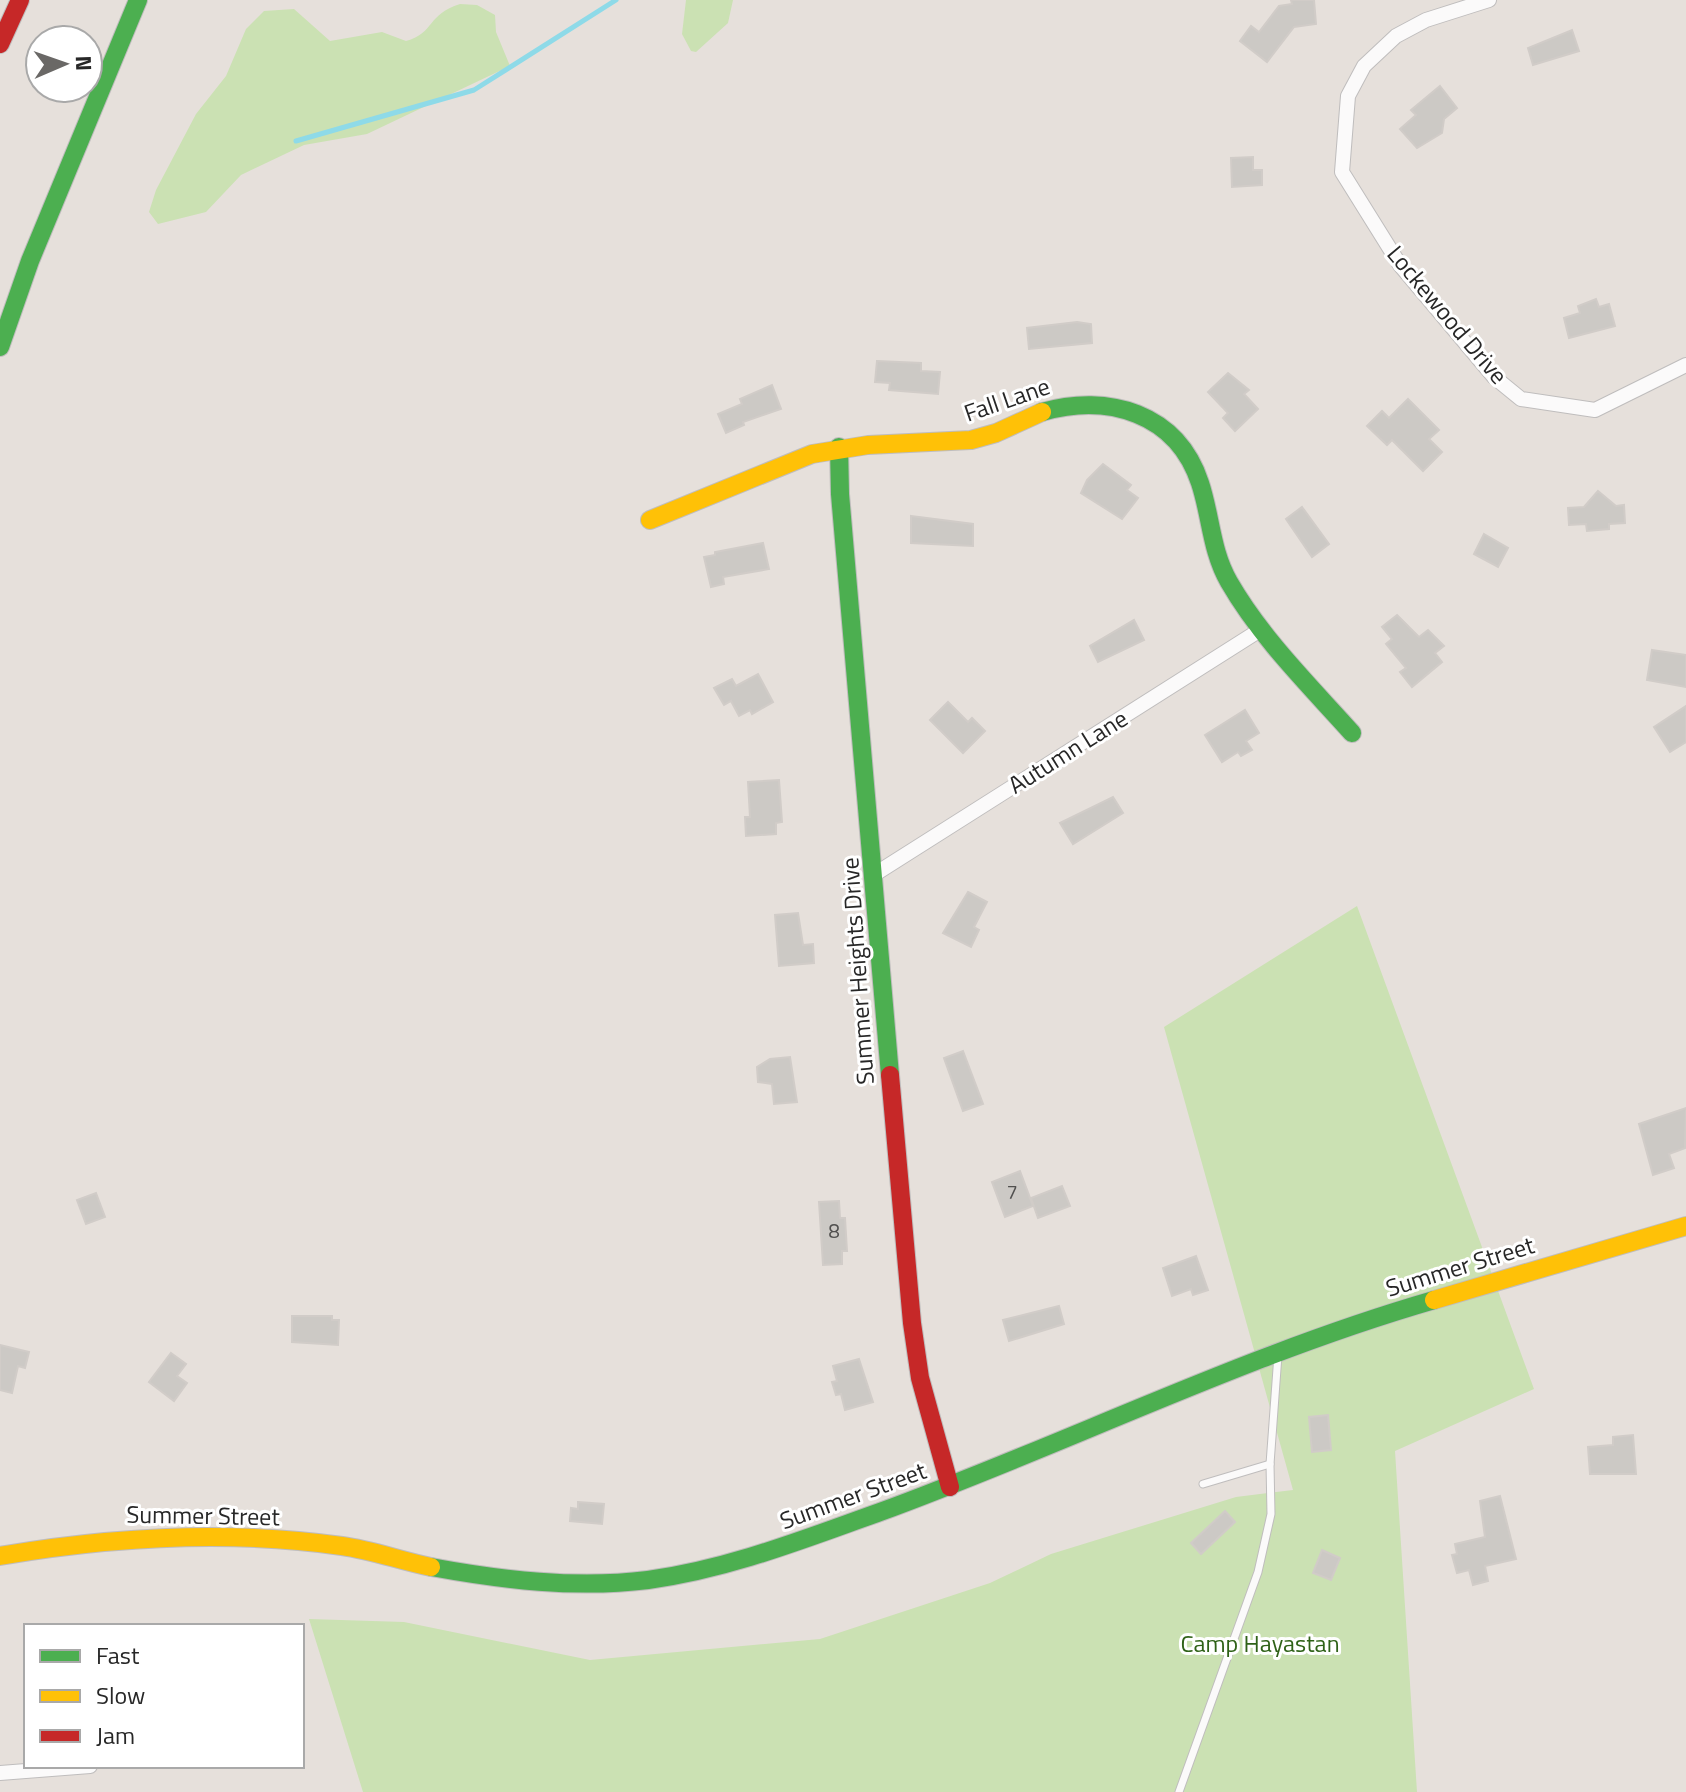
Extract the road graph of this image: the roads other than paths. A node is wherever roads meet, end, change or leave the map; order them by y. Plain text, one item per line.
1 (20, 0) edge
2 (138, 0) edge
3 (1489, 0) edge
4 (0, 44) edge
5 (0, 347) edge
6 (1686, 365) edge
7 (839, 447) junction
8 (650, 520) dead end
9 (1260, 630) junction
10 (1352, 733) dead end
11 (875, 874) junction
12 (1686, 1226) edge
13 (1278, 1352) junction
14 (1270, 1464) junction
15 (1203, 1484) dead end
16 (950, 1487) junction
17 (0, 1556) edge
18 (64, 1768) edge
19 (0, 1773) edge
20 (1179, 1792) edge

1 - 4 main road
2 - 5 main road
3 - 6 street, Lockewood Drive
7 - 8 main road, Fall Lane
7 - 9 main road, Fall Lane
7 - 11 main road, Summer Heights Drive
9 - 10 main road, Fall Lane
9 - 11 street, Autumn Lane
11 - 16 main road, Summer Heights Drive
12 - 13 main road, Summer Street
13 - 14 lane
13 - 16 main road, Summer Street
14 - 15 lane
14 - 20 lane
16 - 17 main road, Summer Street
18 - 19 street

